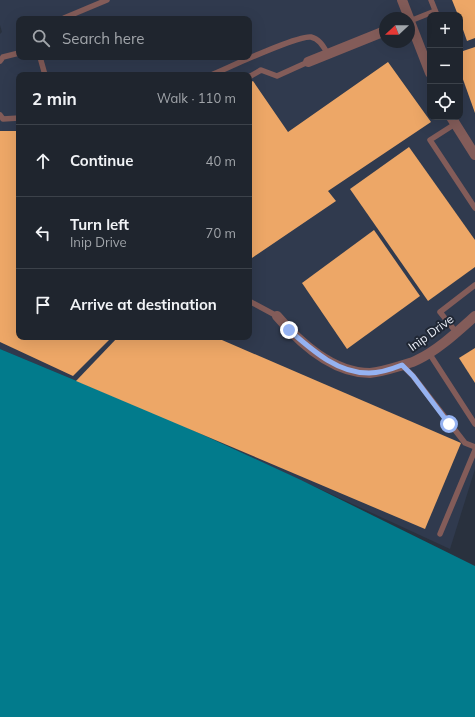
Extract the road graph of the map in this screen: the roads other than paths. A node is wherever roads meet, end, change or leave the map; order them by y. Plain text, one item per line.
1 (107, 0) edge
2 (402, 0) edge
3 (431, 0) edge
4 (406, 12) edge
5 (436, 12) edge
6 (427, 15) edge
7 (69, 16) edge
8 (415, 18) edge
9 (379, 33) edge
10 (415, 35) edge
11 (16, 54) edge
12 (328, 54) junction
13 (252, 57) edge
14 (41, 60) edge
15 (246, 60) edge
16 (0, 61) edge
17 (308, 62) joint
18 (427, 66) edge
19 (44, 72) edge
20 (218, 72) edge
21 (252, 75) edge
22 (0, 115) edge
23 (16, 118) edge
24 (453, 120) edge
25 (475, 155) edge
26 (475, 208) edge
27 (475, 285) edge
28 (252, 303) edge
29 (276, 316) joint
30 (475, 316) edge
31 (456, 332) junction
32 (429, 352) junction
33 (402, 365) junction
34 (475, 424) edge
35 (475, 447) edge
36 (475, 450) edge
37 (440, 534) dead end

1 - 7 lane
2 - 4 street
3 - 5 lane
6 - 8 lane
9 - 12 street
10 - 18 street
11 - 16 lane
12 - 13 lane
12 - 17 street
14 - 19 lane
15 - 20 lane
17 - 21 lane
22 - 23 lane
24 - 25 street
24 - 26 lane
27 - 31 lane
28 - 29 lane
29 - 33 street, Inip Drive
30 - 31 street, Inip Drive
31 - 32 street, Inip Drive
32 - 33 street, Inip Drive
32 - 34 lane
33 - 35 lane
36 - 37 lane

